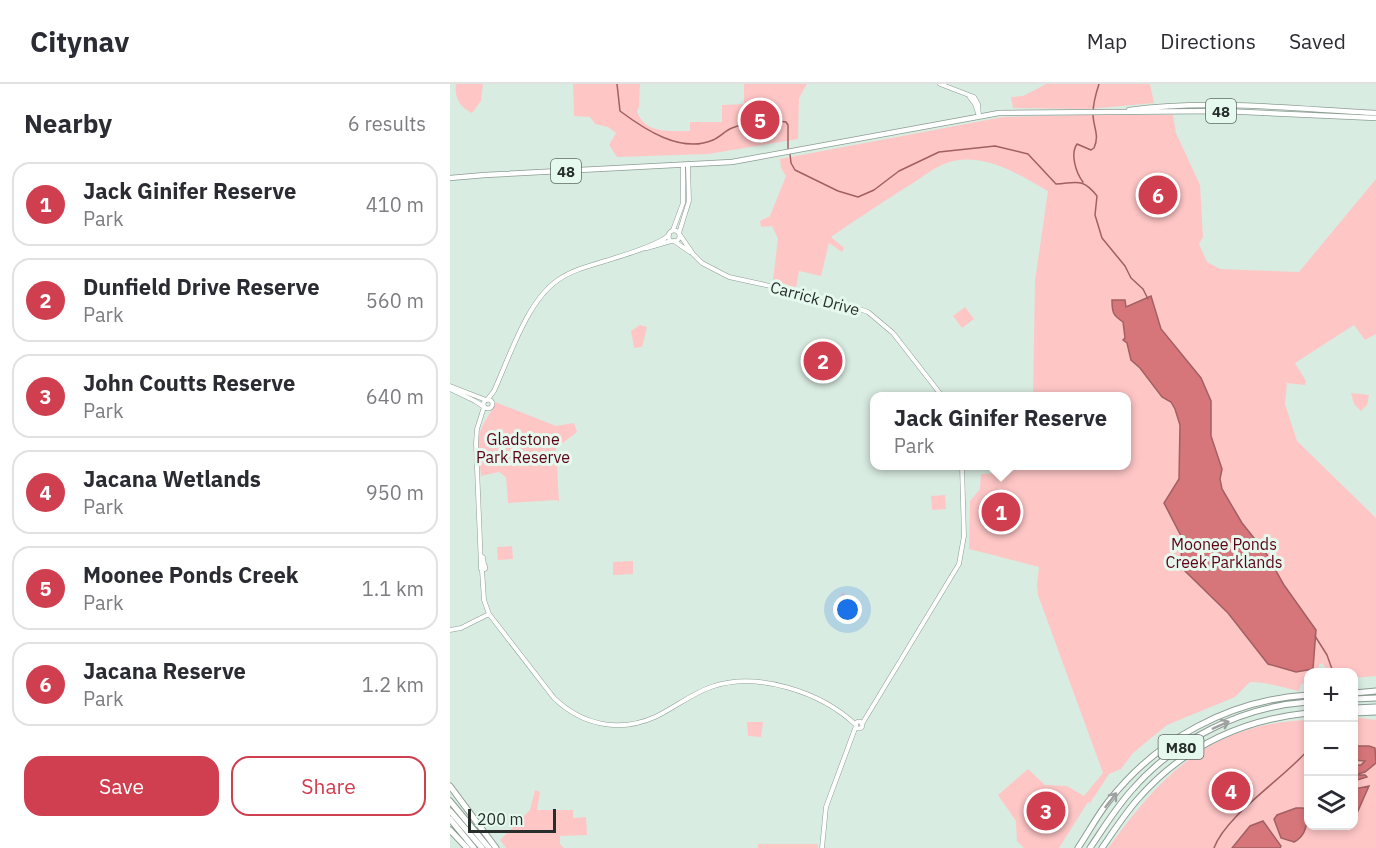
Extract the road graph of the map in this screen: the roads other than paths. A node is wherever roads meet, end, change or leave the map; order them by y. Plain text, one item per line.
1 (940, 84) edge
2 (1115, 112) junction
3 (1376, 113) edge
4 (979, 116) junction
5 (1376, 118) edge
6 (685, 166) junction
7 (450, 178) edge
8 (686, 188) junction
9 (673, 230) junction
10 (680, 234) junction
11 (669, 236) junction
12 (673, 241) junction
13 (684, 242) junction
14 (680, 246) junction
15 (642, 249) junction
16 (693, 254) junction
17 (450, 388) edge
18 (457, 391) junction
19 (939, 392) edge
20 (488, 401) junction
21 (485, 408) junction
22 (962, 470) edge
23 (489, 614) junction
24 (450, 630) edge
25 (1376, 691) edge
26 (1358, 693) edge
27 (1304, 696) edge
28 (1376, 698) edge
29 (1358, 699) edge
30 (1304, 703) edge
31 (1376, 707) edge
32 (1358, 708) edge
33 (1376, 712) edge
34 (1358, 713) edge
35 (1304, 714) edge
36 (858, 724) junction
37 (450, 786) edge
38 (450, 792) edge
39 (450, 801) edge
40 (450, 811) edge
41 (450, 819) edge
42 (450, 830) edge
43 (467, 848) edge
44 (474, 848) edge
45 (482, 848) edge
46 (489, 848) edge
47 (496, 848) edge
48 (822, 848) edge
49 (1078, 848) edge
50 (1088, 848) edge
51 (1102, 848) edge

1 - 4 street
2 - 3 main road, 48
2 - 4 main road, 48
2 - 5 main road, 48
4 - 6 main road, 48
6 - 7 main road, 48
6 - 8 street
8 - 9 street
8 - 10 street
9 - 10 street
9 - 11 street
10 - 12 street
10 - 13 street, Carrick Drive
11 - 12 street, Carrick Drive
11 - 15 street
12 - 14 street, Carrick Drive
12 - 15 street
13 - 14 street
13 - 16 street, Carrick Drive
14 - 16 street, Carrick Drive
15 - 20 street
16 - 19 street, Carrick Drive
17 - 18 street
18 - 20 street
18 - 21 street
20 - 21 street
20 - 21 street
21 - 23 street
22 - 36 street
23 - 24 street
23 - 36 street
25 - 26 highway
49 -> 27 highway
28 - 29 highway
50 -> 30 highway, M80
31 - 32 highway
33 - 34 highway
35 - 51 highway, M80
36 - 48 street
37 - 47 highway
38 - 47 highway
39 - 46 highway
40 - 45 highway
41 - 44 highway
42 - 43 highway

